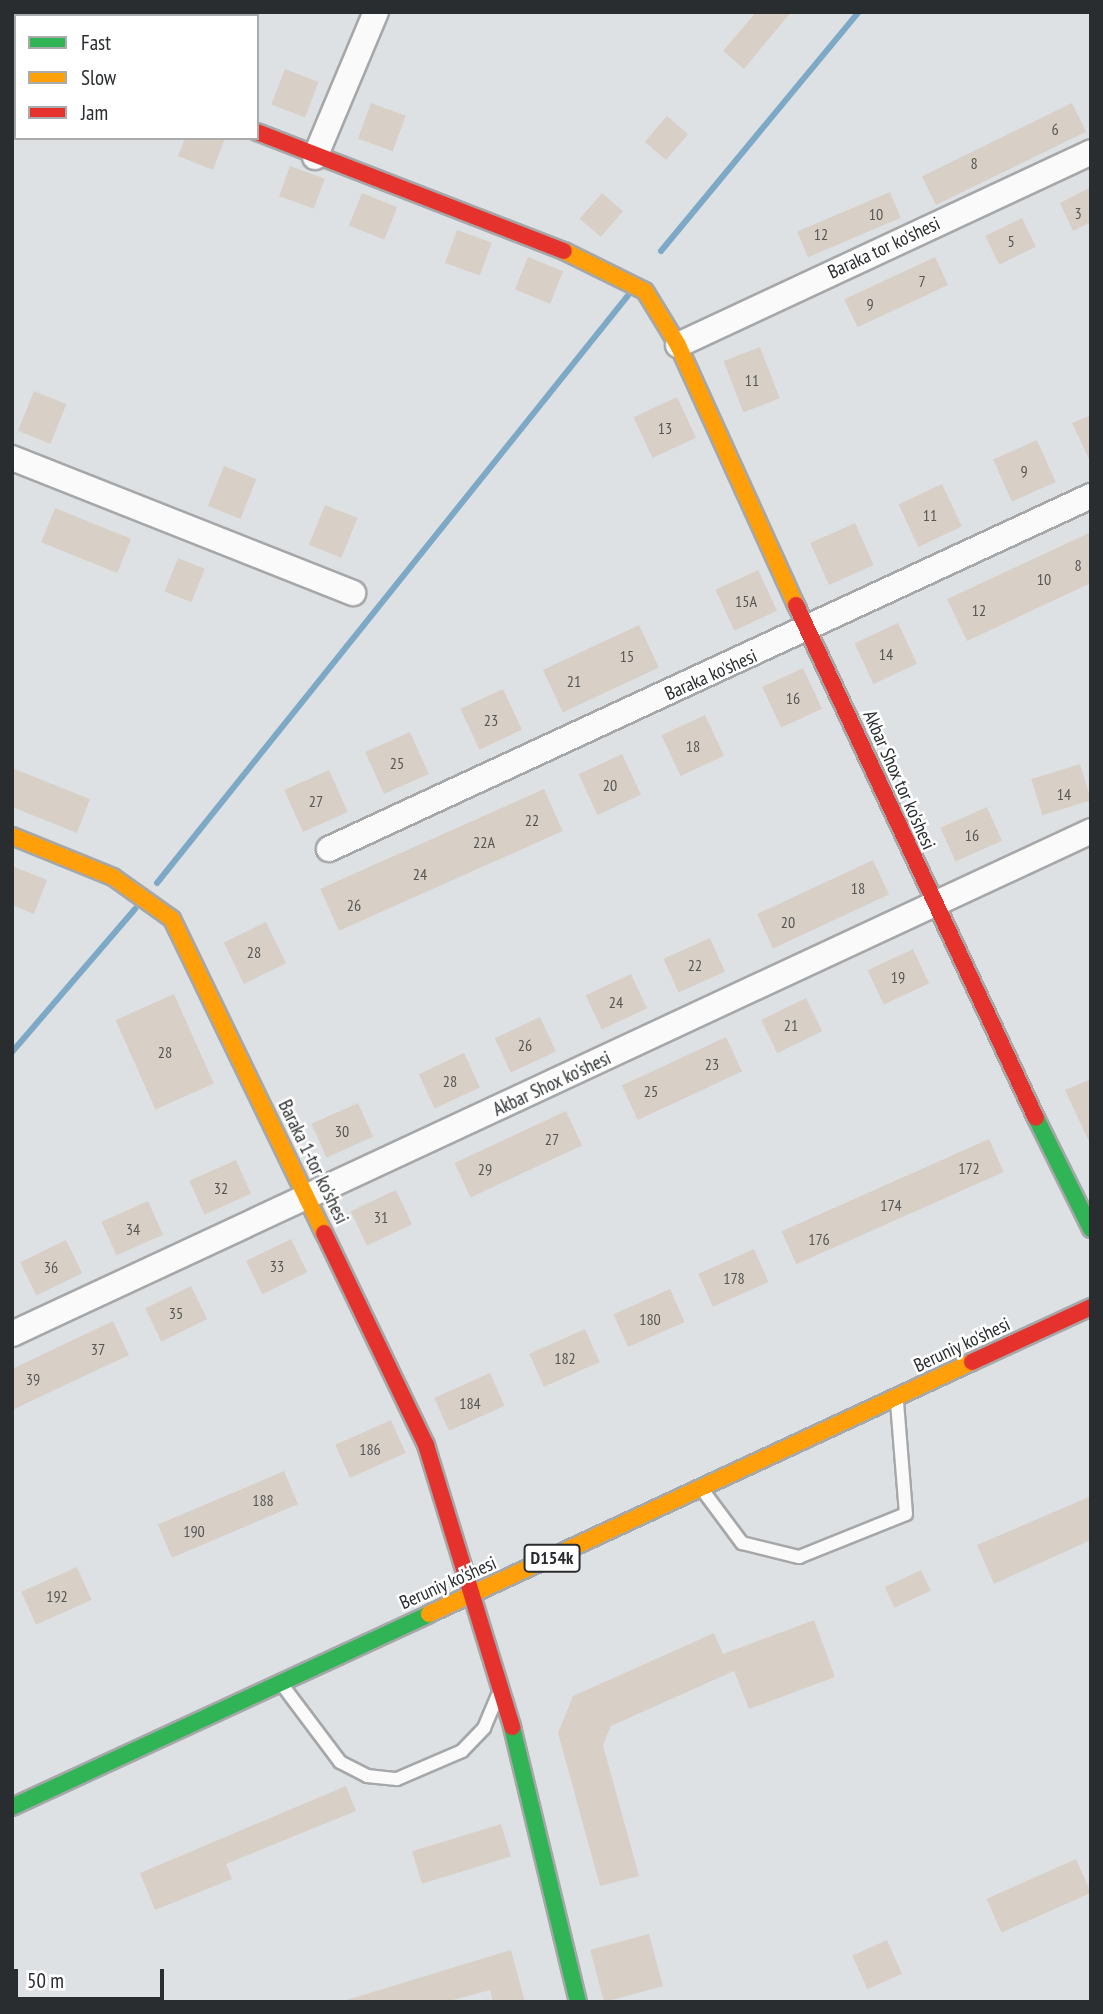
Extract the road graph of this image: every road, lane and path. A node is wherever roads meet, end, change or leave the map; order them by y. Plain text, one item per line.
1 (376, 12) edge
2 (259, 133) edge
3 (1091, 152) edge
4 (315, 157) junction
5 (678, 345) junction
6 (12, 458) edge
7 (1091, 496) edge
8 (353, 593) dead end
9 (808, 631) junction
10 (1091, 831) edge
11 (12, 836) edge
12 (328, 849) dead end
13 (933, 907) junction
14 (307, 1199) junction
15 (1091, 1229) edge
16 (1091, 1307) edge
17 (12, 1334) edge
18 (897, 1399) junction
19 (701, 1488) junction
20 (477, 1593) junction
21 (499, 1670) junction
22 (279, 1679) junction
23 (12, 1807) edge
24 (578, 2002) edge

1 - 4 street
2 - 4 street, Akbar Shox tor ko'shesi
3 - 5 street, Baraka tor ko'shesi
4 - 5 street, Akbar Shox tor ko'shesi
5 - 9 street, Akbar Shox tor ko'shesi
6 - 8 street
7 - 9 street, Baraka ko'shesi
9 - 12 street, Baraka ko'shesi
9 - 13 street, Akbar Shox tor ko'shesi
10 - 13 street, Akbar Shox ko'shesi
11 - 14 street, Baraka 1-tor ko'shesi
13 - 14 street, Akbar Shox ko'shesi
13 - 15 street, Akbar Shox tor ko'shesi
14 - 17 street, Akbar Shox ko'shesi
14 - 20 street, Baraka 1-tor ko'shesi
16 - 18 street, Beruniy ko'shesi / D154k
18 - 19 street, Beruniy ko'shesi / D154k
18 - 19 lane
19 - 20 street, Beruniy ko'shesi / D154k
20 - 21 street, Baraka 1-tor ko'shesi
20 - 22 street, Beruniy ko'shesi / D154k
21 - 22 lane
21 - 24 street, Baraka 1-tor ko'shesi
22 - 23 street, Beruniy ko'shesi / D154k

